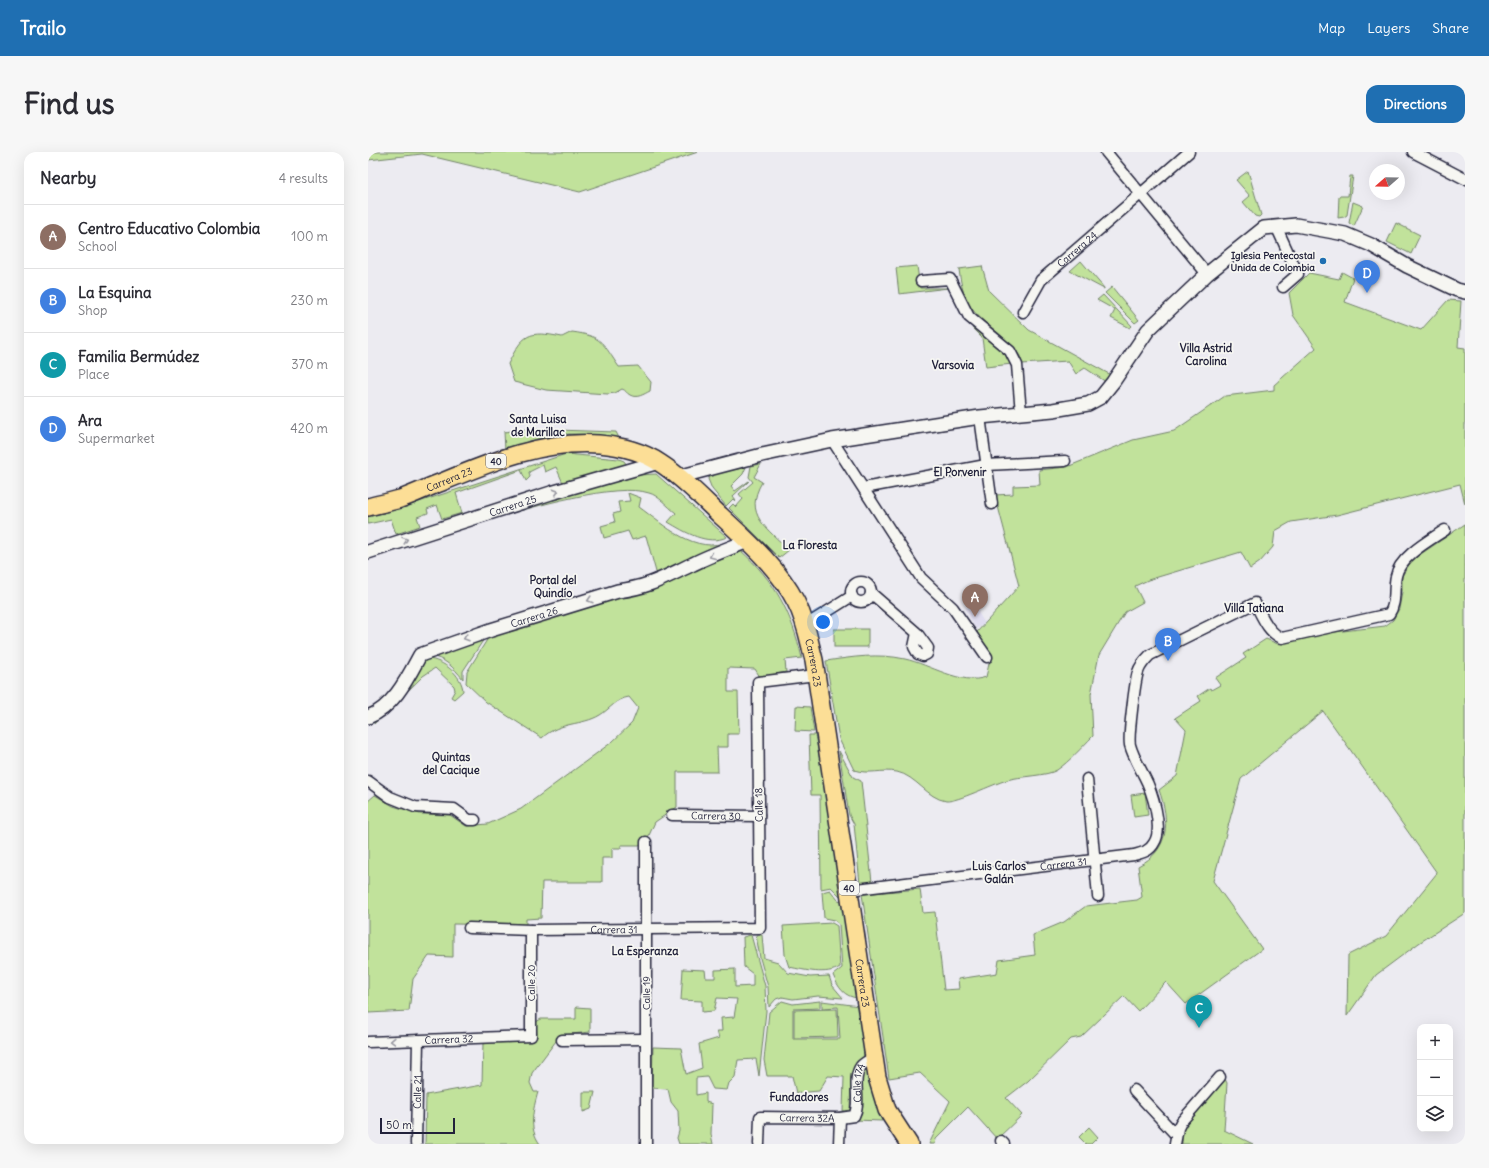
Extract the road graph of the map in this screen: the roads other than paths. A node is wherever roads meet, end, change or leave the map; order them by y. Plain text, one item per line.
1 (1106, 152) edge
2 (1189, 152) edge
3 (1413, 152) edge
4 (1465, 179) edge
5 (1139, 194) junction
6 (1276, 226) junction
7 (1207, 274) junction
8 (921, 281) dead end
9 (1282, 287) dead end
10 (1465, 292) edge
11 (1023, 312) dead end
12 (1021, 413) junction
13 (980, 417) junction
14 (832, 440) junction
15 (1065, 461) dead end
16 (659, 462) junction
17 (986, 465) junction
18 (678, 477) junction
19 (864, 488) junction
20 (992, 504) dead end
21 (368, 507) edge
22 (1445, 530) dead end
23 (748, 541) junction
24 (368, 552) edge
25 (871, 593) junction
26 (852, 596) junction
27 (806, 625) junction
28 (917, 633) dead end
29 (987, 657) dead end
30 (816, 675) junction
31 (368, 717) edge
32 (1087, 779) dead end
33 (368, 781) edge
34 (672, 815) dead end
35 (759, 816) junction
36 (475, 820) dead end
37 (646, 842) dead end
38 (1095, 860) junction
39 (849, 890) junction
40 (1098, 896) dead end
41 (468, 928) dead end
42 (646, 928) junction
43 (760, 928) joint
44 (531, 930) junction
45 (531, 1036) joint
46 (645, 1039) junction
47 (418, 1040) junction
48 (562, 1040) dead end
49 (368, 1042) edge
50 (874, 1057) junction
51 (1220, 1077) dead end
52 (1134, 1090) dead end
53 (854, 1116) joint
54 (840, 1118) junction
55 (1176, 1139) edge
56 (416, 1144) edge
57 (646, 1144) edge
58 (759, 1144) edge
59 (839, 1144) edge
60 (909, 1144) edge

1 - 5 street
2 - 5 street, Carrera 24
3 - 4 street
5 - 7 street
5 - 11 street, Carrera 24
6 - 7 street
6 - 9 street
6 - 10 street
7 - 12 street
8 - 12 street
12 - 13 street
13 - 14 street
13 - 17 street
14 - 18 street
14 - 19 street
15 - 17 street
16 - 18 highway, Carrera 23 / 40
16 - 21 highway, Carrera 23 / 40
24 -> 16 street, Carrera 25
17 - 19 street
17 - 20 street
18 - 23 highway, Carrera 23 / 40
19 - 29 street
22 - 38 street, Carrera 31
23 - 27 highway, Carrera 23 / 40
23 -> 31 street, Carrera 26
25 - 26 street
25 - 26 street
25 - 28 street
26 - 27 street
27 - 30 highway, Carrera 23 / 40
30 - 35 street, Calle 18
30 - 39 highway, Carrera 23 / 40
32 - 38 street
33 - 36 street
34 - 35 street, Carrera 30
35 - 43 street, Calle 18
37 - 42 street, Calle 19
38 - 39 street, Carrera 31
38 - 40 street
39 - 50 highway, Carrera 23 / 40
41 - 44 street, Carrera 31
42 - 43 street, Carrera 31
42 - 44 street, Carrera 31
42 - 46 street, Calle 19
44 - 45 street, Calle 20
45 - 47 street, Carrera 32
46 - 48 street
46 - 57 street, Calle 19
47 -> 49 street, Carrera 32
47 - 56 street, Calle 21
50 - 53 street, Calle 17A
50 - 60 highway, Carrera 23 / 40
51 - 55 street
52 - 55 street
53 - 54 street, Carrera 32A
54 - 58 street, Carrera 32A
54 - 59 street

